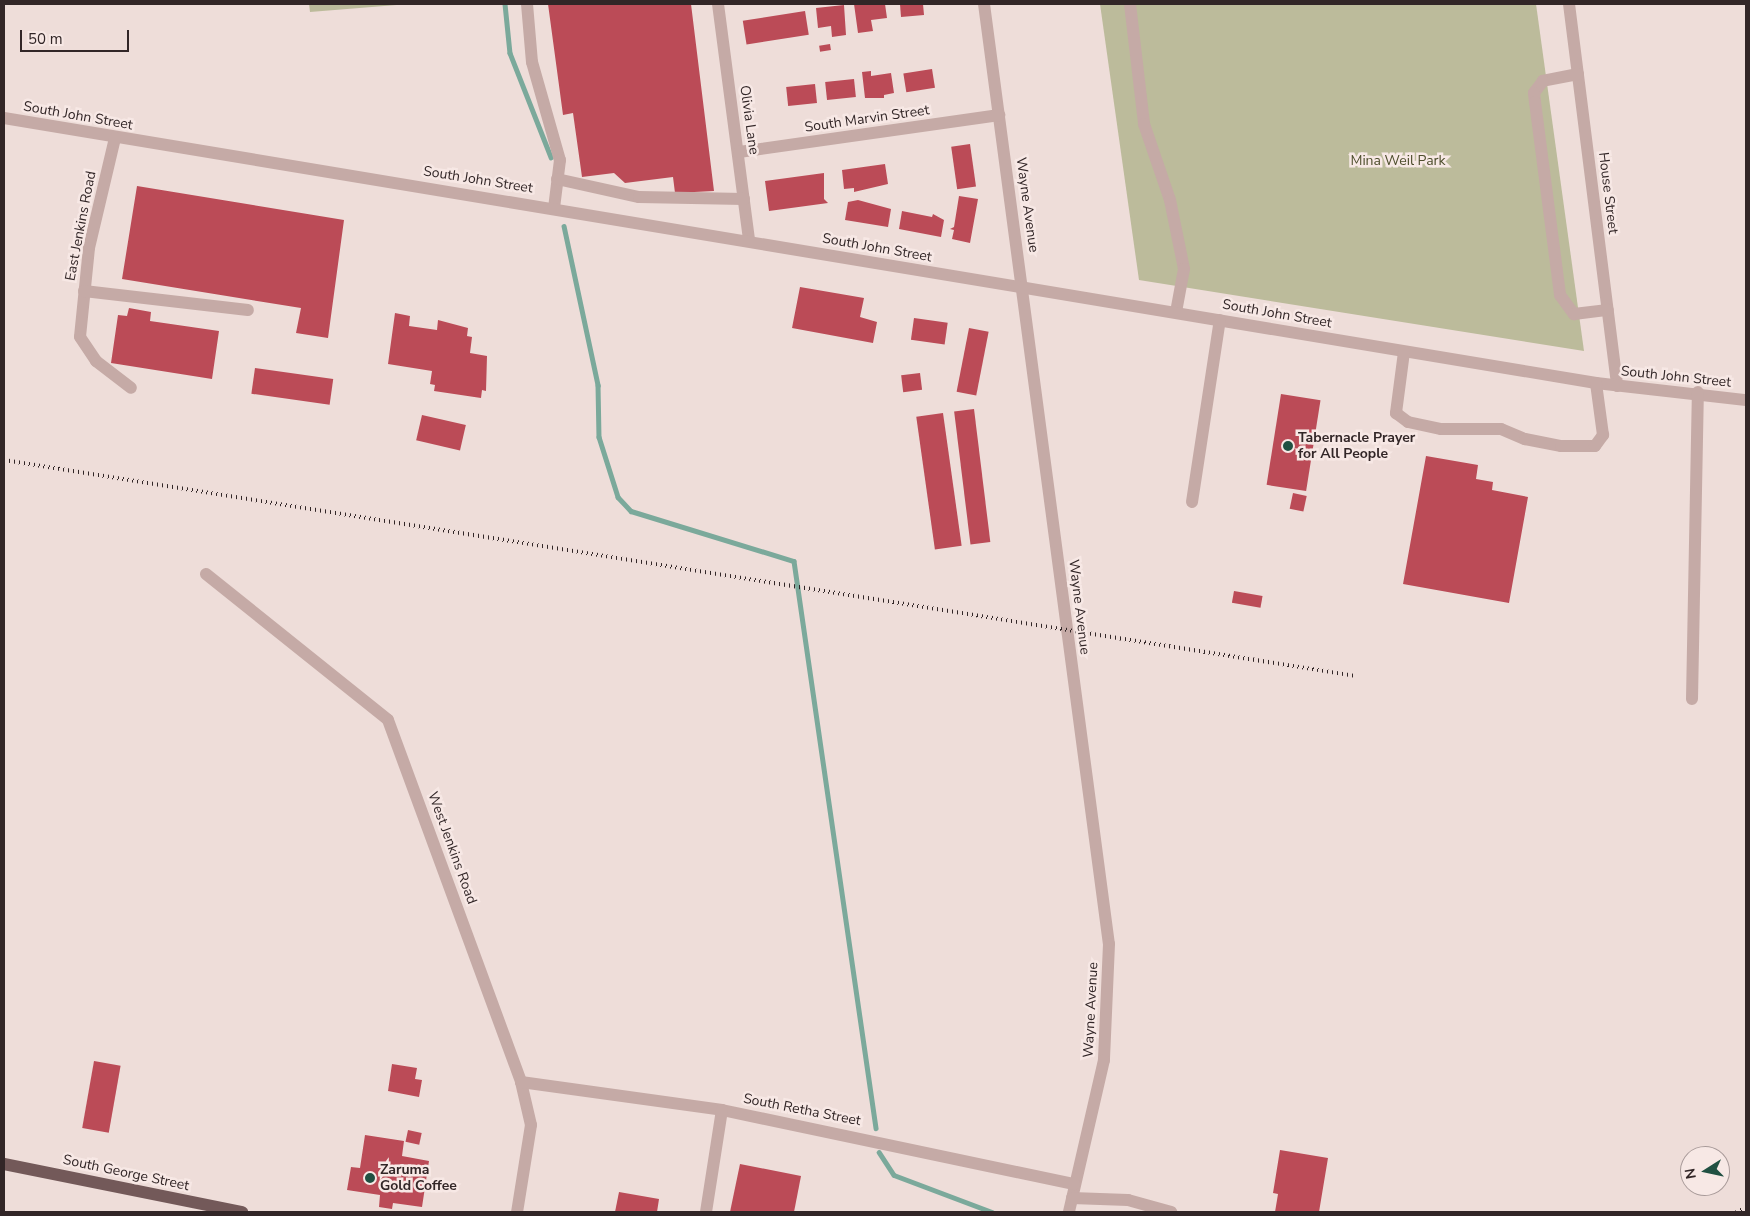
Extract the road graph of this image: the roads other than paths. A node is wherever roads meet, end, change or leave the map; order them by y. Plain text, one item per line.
1 (527, 4) edge
2 (718, 4) edge
3 (984, 4) edge
4 (1130, 4) edge
5 (1569, 4) edge
6 (1578, 74) junction
7 (999, 115) junction
8 (4, 118) edge
9 (115, 138) junction
10 (739, 152) junction
11 (557, 179) junction
12 (744, 199) junction
13 (554, 208) junction
14 (749, 240) junction
15 (1023, 289) junction
16 (84, 291) junction
17 (248, 310) dead end
18 (1608, 310) junction
19 (1176, 312) junction
20 (1220, 320) junction
21 (1404, 352) junction
22 (1596, 383) junction
23 (1617, 386) junction
24 (131, 388) dead end
25 (1698, 392) junction
26 (1746, 400) edge
27 (1192, 502) dead end
28 (206, 574) dead end
29 (1692, 699) dead end
30 (521, 1082) junction
31 (722, 1110) junction
32 (4, 1164) edge
33 (1074, 1184) junction
34 (1072, 1198) junction
35 (242, 1212) edge
36 (517, 1212) edge
37 (706, 1212) edge
38 (1069, 1212) edge
39 (1171, 1212) edge

1 - 11 street
2 - 10 street, Olivia Lane
3 - 7 street, Wayne Avenue
4 - 19 street
5 - 6 street, House Street
6 - 18 street, House Street
6 - 18 street
7 - 10 street, South Marvin Street
7 - 15 street, Wayne Avenue
8 - 9 street, South John Street
9 - 13 street, South John Street
9 - 16 street, East Jenkins Road
10 - 12 street, Olivia Lane
11 - 12 street
11 - 13 street
12 - 14 street, Olivia Lane
13 - 14 street, South John Street
14 - 15 street, South John Street
15 - 19 street, South John Street
15 - 33 street, Wayne Avenue
16 - 17 street
16 - 24 street, East Jenkins Road
18 - 23 street, House Street
19 - 20 street, South John Street
20 - 21 street, South John Street
20 - 27 street
21 - 22 street, South John Street
21 - 22 street
22 - 23 street, South John Street
23 - 25 street, South John Street
25 - 26 street, South John Street
25 - 29 street
28 - 30 street, West Jenkins Road
30 - 31 street, South Retha Street
30 - 36 street, West Jenkins Road
31 - 33 street, South Retha Street
31 - 37 street
32 - 35 main road, South George Street
33 - 34 street, Wayne Avenue
34 - 38 street, Wayne Avenue
34 - 39 street

